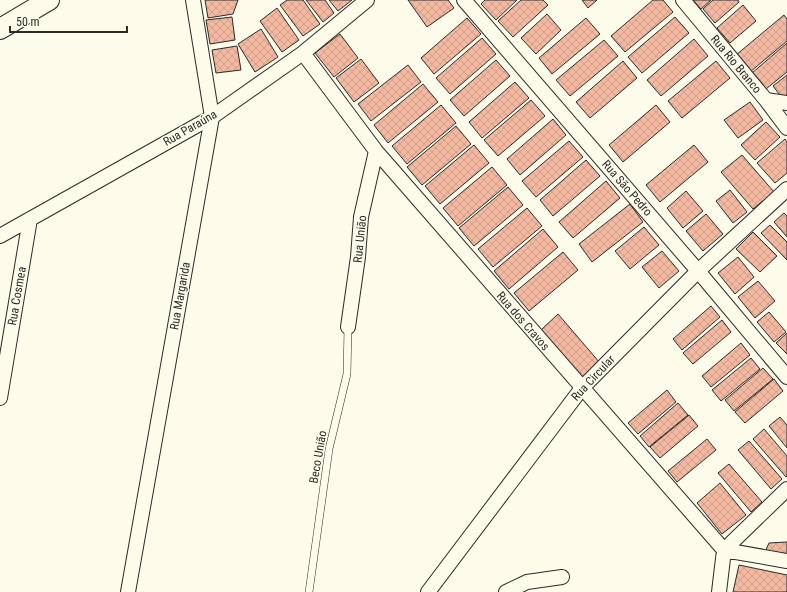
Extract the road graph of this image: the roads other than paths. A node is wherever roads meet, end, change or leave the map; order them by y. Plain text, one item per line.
1 (49, 0) edge
2 (193, 0) edge
3 (367, 0) edge
4 (464, 0) edge
5 (683, 0) edge
6 (0, 29) edge
7 (303, 53) junction
8 (766, 100) junction
9 (787, 103) edge
10 (212, 117) junction
11 (787, 128) edge
12 (376, 151) junction
13 (787, 189) edge
14 (30, 219) junction
15 (0, 236) edge
16 (698, 271) junction
17 (348, 327) joint
18 (787, 377) edge
19 (582, 388) junction
20 (0, 398) edge
21 (787, 489) edge
22 (724, 550) junction
23 (787, 561) edge
24 (562, 576) dead end
25 (128, 592) edge
26 (309, 592) edge
27 (428, 592) edge
28 (506, 592) edge
29 (719, 592) edge

1 - 6 street
2 - 10 street, Rua Margarida
3 - 7 street, Rua Paraúna
4 - 16 street, Rua São Pedro
5 - 8 street, Rua Rio Branco
7 - 10 street, Rua Paraúna
7 - 12 street, Rua dos Cravos
8 - 9 street
8 - 11 street, Rua Rio Branco
10 - 14 street, Rua Paraúna
10 - 25 street, Rua Margarida
12 - 17 street, Rua União
12 - 19 street, Rua dos Cravos
13 - 16 street, Rua Circular
14 - 15 street, Rua Paraúna
14 - 20 street, Rua Cosmea
16 - 18 street, Rua São Pedro
16 - 19 street, Rua Circular
17 - 26 lane, Beco União
19 - 22 street, Rua dos Cravos
19 - 27 street, Rua Circular
21 - 22 street
22 - 23 street
22 - 29 street
24 - 28 street

